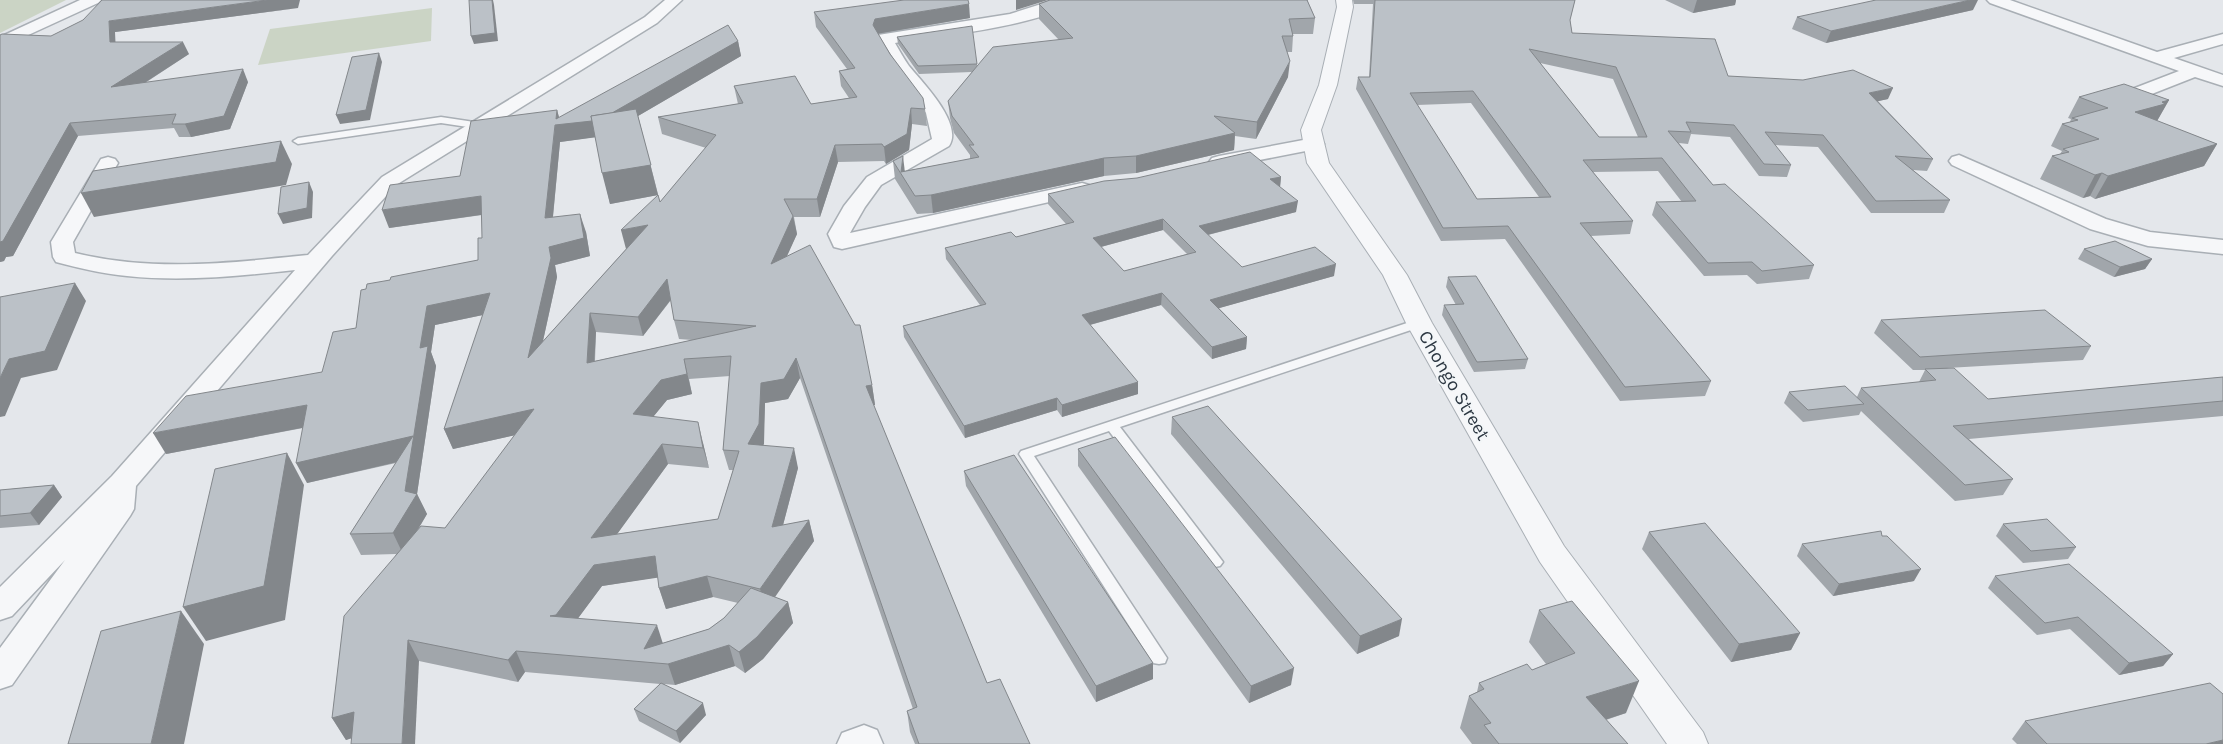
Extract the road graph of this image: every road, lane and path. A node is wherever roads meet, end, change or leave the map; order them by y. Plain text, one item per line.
1 (93, 0) edge
2 (674, 0) edge
3 (1065, 0) edge
4 (1344, 0) edge
5 (1994, 0) edge
6 (2223, 39) edge
7 (0, 43) edge
8 (2157, 58) junction
9 (2195, 71) junction
10 (2223, 81) edge
11 (2133, 95) edge
12 (481, 126) junction
13 (298, 141) dead end
14 (1314, 144) junction
15 (1959, 161) dead end
16 (108, 163) dead end
17 (1201, 166) edge
18 (1104, 184) edge
19 (2223, 247) edge
20 (315, 261) junction
21 (1419, 323) junction
22 (1198, 397) junction
23 (1211, 411) edge
24 (1112, 426) junction
25 (122, 482) junction
26 (1215, 562) edge
27 (0, 607) edge
28 (1159, 658) dead end
29 (0, 675) edge
30 (855, 744) edge
31 (864, 744) edge
32 (1689, 744) edge

1 - 7 street
2 - 12 street
3 - 18 street
4 - 14 street, Chongo Street
5 - 8 street
6 - 8 street
8 - 9 street
9 - 10 street
9 - 11 street
12 - 13 lane
12 - 20 street
14 - 17 street
14 - 21 street, Chongo Street
15 - 19 street
16 - 20 street
20 - 25 street
21 - 22 lane
21 - 32 street, Chongo Street
22 - 23 lane
22 - 24 lane
24 - 26 lane
24 - 28 lane
25 - 27 street
25 - 29 street
30 - 31 street

